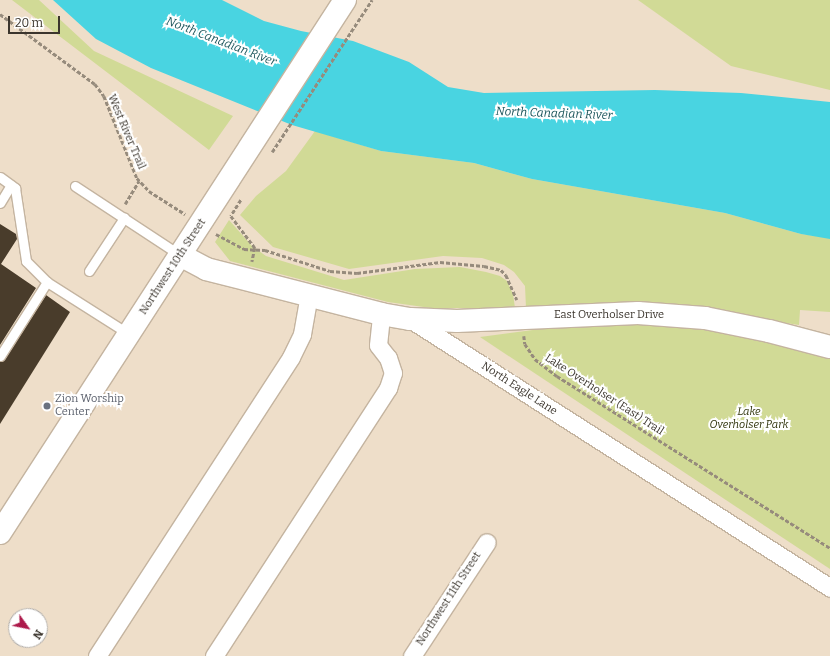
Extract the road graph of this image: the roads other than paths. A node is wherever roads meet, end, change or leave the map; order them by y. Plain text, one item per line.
1 (345, 0) edge
2 (0, 177) edge
3 (11, 186) junction
4 (75, 186) dead end
5 (0, 203) edge
6 (121, 216) junction
7 (180, 255) junction
8 (89, 271) dead end
9 (47, 282) junction
10 (309, 295) junction
11 (381, 314) junction
12 (410, 319) junction
13 (129, 334) junction
14 (830, 347) edge
15 (0, 356) edge
16 (0, 532) edge
17 (487, 542) dead end
18 (830, 588) edge
19 (97, 656) edge
20 (214, 656) edge
21 (412, 656) edge

1 - 7 street, Northwest 10th Street
2 - 3 lane
3 - 5 lane
3 - 9 lane
4 - 6 lane
6 - 7 lane
6 - 8 lane
7 - 10 street, North Eagle Lane
7 - 13 street, Northwest 10th Street
9 - 13 lane
9 - 15 lane
10 - 11 street, North Eagle Lane
10 - 19 street
11 - 12 street, North Eagle Lane
11 - 20 street
12 - 14 street, East Overholser Drive
12 - 18 street, North Eagle Lane
13 - 16 street, Northwest 10th Street
17 - 21 street, Northwest 11th Street

